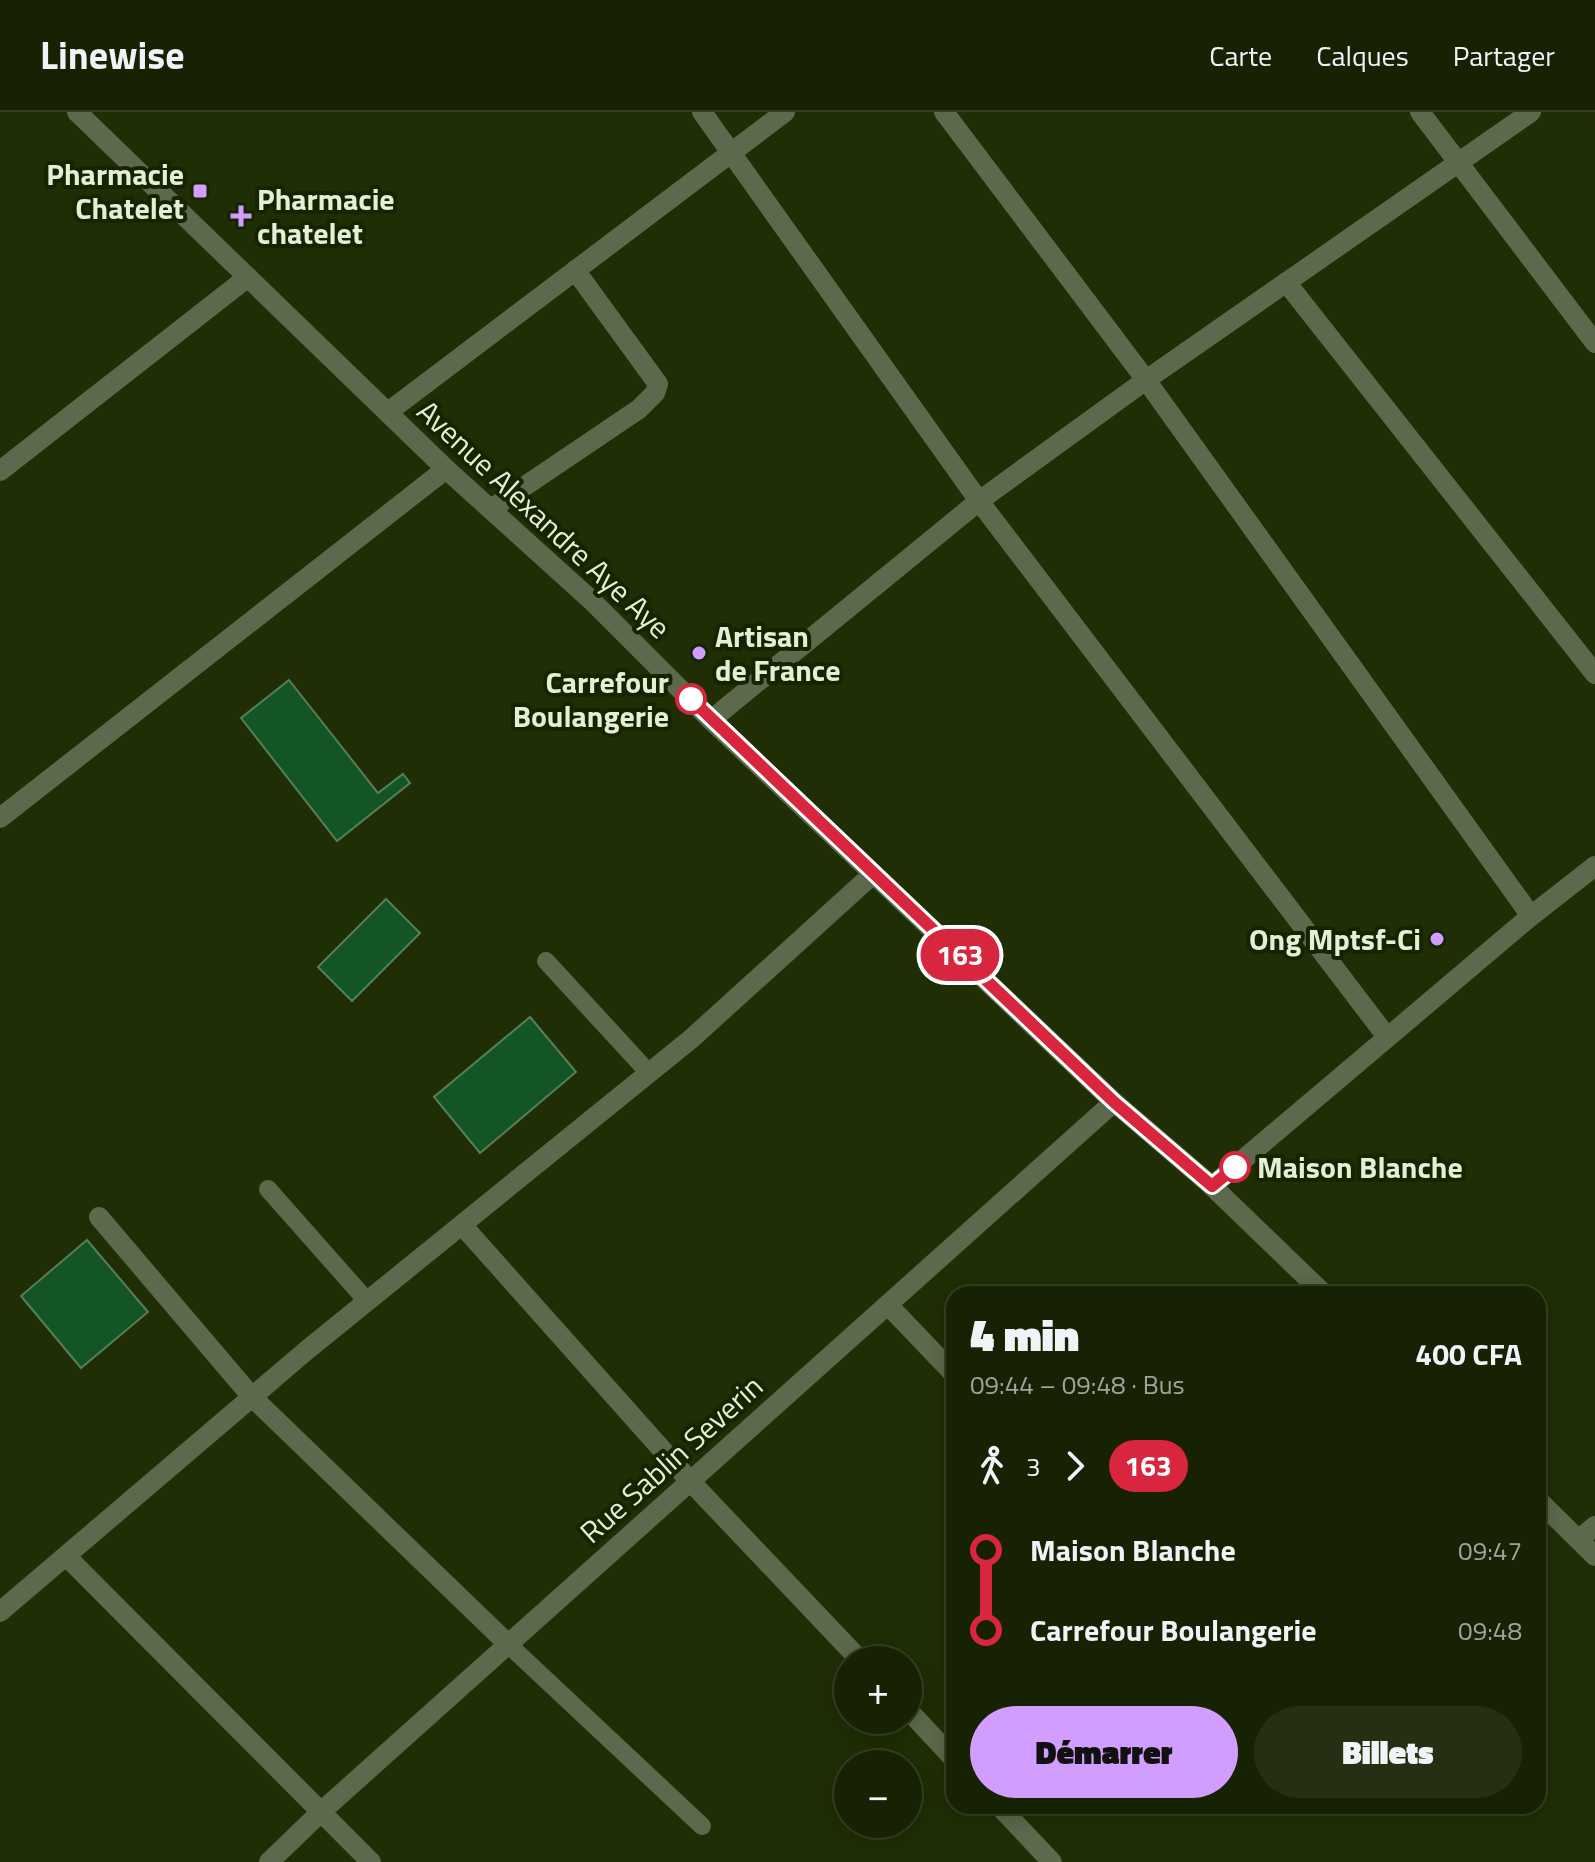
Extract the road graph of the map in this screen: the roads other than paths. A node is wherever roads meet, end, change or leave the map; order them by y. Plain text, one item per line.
1 (77, 112) edge
2 (702, 112) edge
3 (785, 112) edge
4 (944, 112) edge
5 (1420, 112) edge
6 (1531, 112) edge
7 (731, 151) junction
8 (1457, 163) junction
9 (575, 270) junction
10 (248, 277) junction
11 (1286, 282) junction
12 (1595, 343) edge
13 (1146, 380) junction
14 (388, 412) junction
15 (446, 469) junction
16 (0, 471) edge
17 (979, 501) junction
18 (491, 509) junction
19 (1595, 674) edge
20 (711, 720) junction
21 (0, 818) edge
22 (1594, 870) edge
23 (873, 874) junction
24 (1531, 916) junction
25 (546, 961) dead end
26 (1387, 1037) junction
27 (649, 1073) junction
28 (1114, 1102) junction
29 (1212, 1186) junction
30 (268, 1189) dead end
31 (99, 1217) dead end
32 (462, 1225) junction
33 (1316, 1286) edge
34 (367, 1301) junction
35 (888, 1305) junction
36 (946, 1366) edge
37 (252, 1397) junction
38 (690, 1481) junction
39 (1546, 1508) edge
40 (1595, 1526) edge
41 (1579, 1539) junction
42 (1595, 1556) edge
43 (67, 1557) junction
44 (0, 1612) edge
45 (509, 1645) junction
46 (847, 1646) edge
47 (922, 1725) edge
48 (946, 1750) edge
49 (322, 1811) junction
50 (1007, 1814) edge
51 (702, 1826) dead end
52 (269, 1862) edge
53 (371, 1862) edge
54 (1052, 1862) edge

1 - 10 street, Avenue Alexandre Aye Aye
2 - 7 street
3 - 7 street
4 - 13 street
5 - 8 street
6 - 8 street
7 - 9 street
7 - 17 street
8 - 11 street
8 - 12 street
9 - 14 street
9 - 18 street
10 - 14 street, Avenue Alexandre Aye Aye
10 - 16 street
11 - 13 street
11 - 19 street
13 - 17 street
13 - 24 street
14 - 15 street, Avenue Alexandre Aye Aye
15 - 18 street, Avenue Alexandre Aye Aye
15 - 21 street
17 - 20 street
17 - 26 street
18 - 20 street, Avenue Alexandre Aye Aye
20 - 23 street, Avenue Alexandre Aye Aye
22 - 24 street
23 - 27 street
23 - 28 street, Avenue Alexandre Aye Aye
24 - 26 street
25 - 27 lane
26 - 29 street
27 - 32 street
28 - 29 street, Avenue Alexandre Aye Aye
28 - 35 street, Rue Sablin Severin
29 - 33 street, Avenue Alexandre Aye Aye
30 - 34 lane
31 - 37 street
32 - 34 street
32 - 38 street
34 - 37 street
35 - 36 street
35 - 38 street, Rue Sablin Severin
37 - 43 street
37 - 45 street
38 - 45 street, Rue Sablin Severin
38 - 46 street
39 - 41 street
40 - 41 street
41 - 42 street
43 - 44 street
43 - 49 street
45 - 49 street, Rue Sablin Severin
45 - 51 lane
47 - 48 street
49 - 52 street, Rue Sablin Severin
49 - 53 street
50 - 54 street

